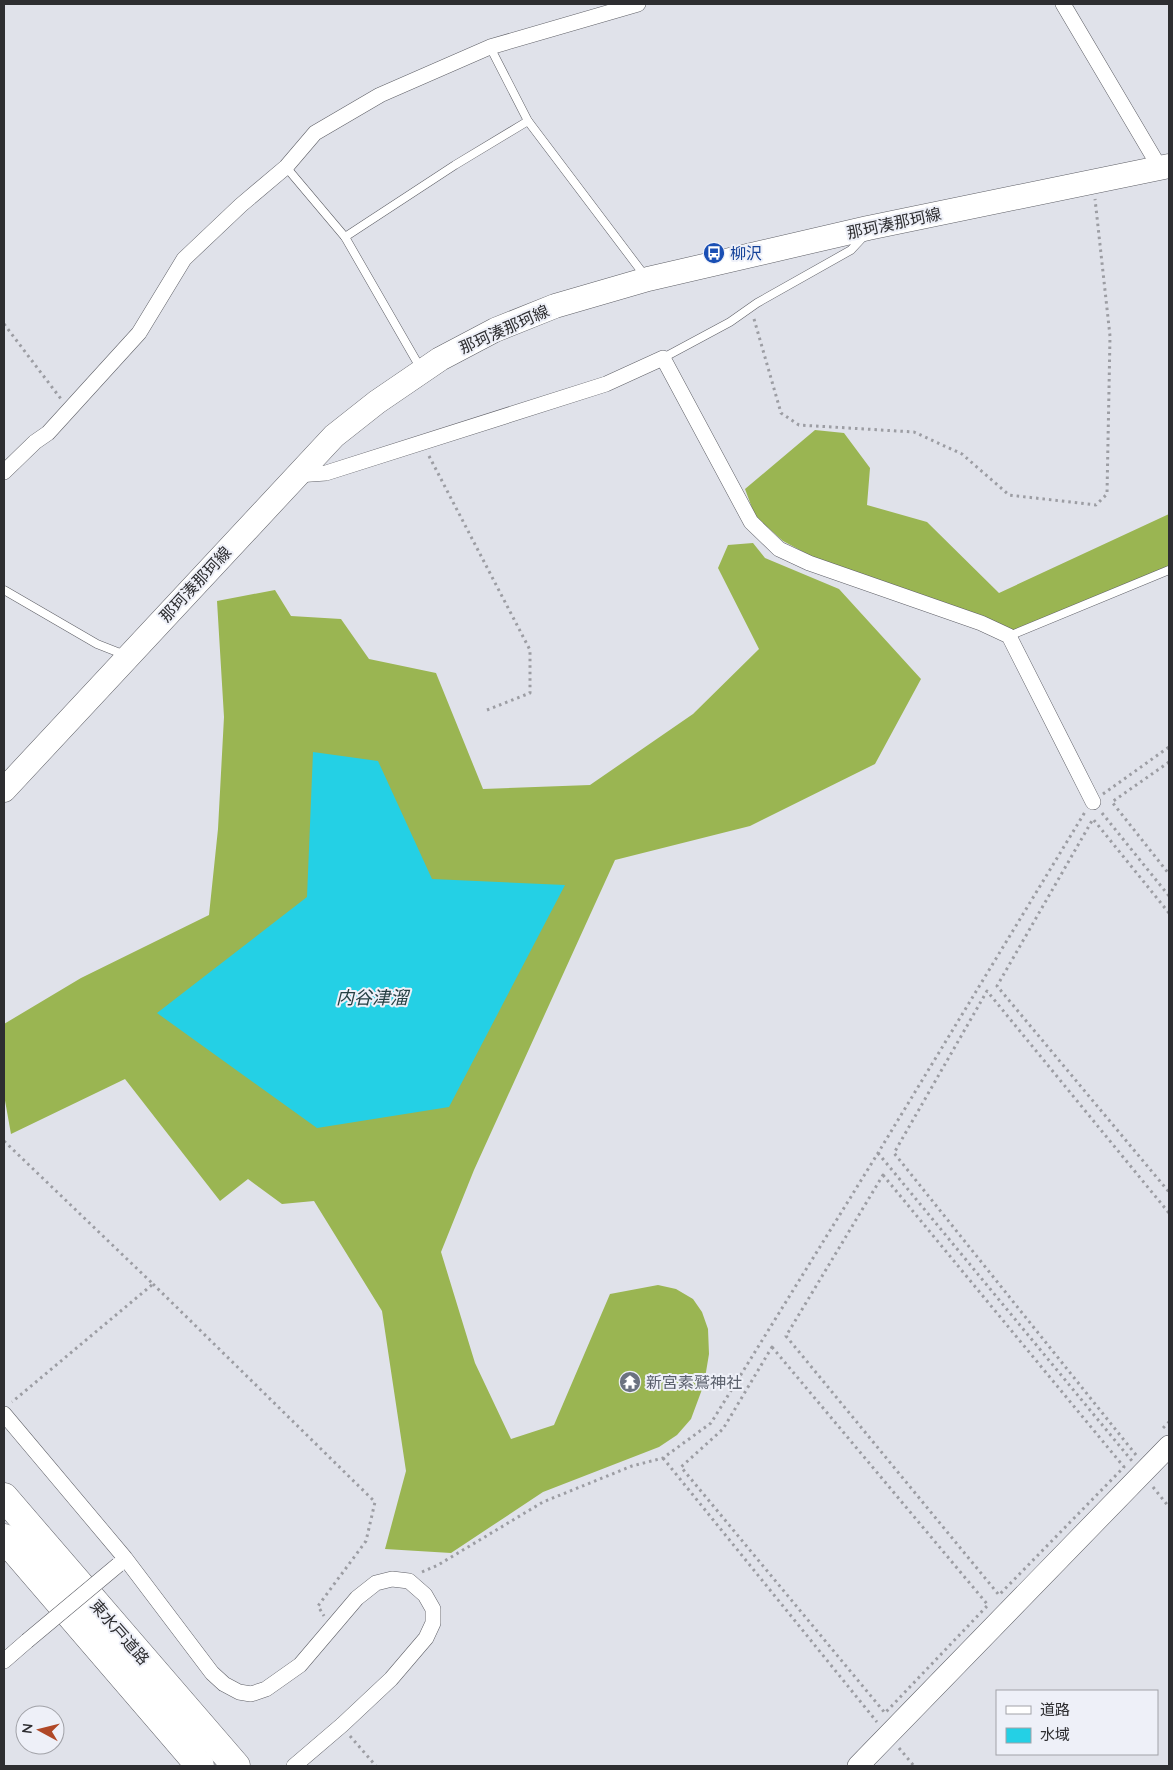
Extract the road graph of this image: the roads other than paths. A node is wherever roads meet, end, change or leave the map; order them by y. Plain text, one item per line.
1 (638, 4) edge
2 (1063, 4) edge
3 (490, 47) junction
4 (528, 121) junction
5 (286, 166) junction
6 (1164, 167) edge
7 (868, 228) junction
8 (345, 237) junction
9 (648, 279) junction
10 (663, 358) junction
11 (422, 371) junction
12 (4, 472) edge
13 (297, 475) junction
14 (1169, 570) edge
15 (4, 590) edge
16 (1009, 636) junction
17 (128, 656) junction
18 (4, 790) edge
19 (1093, 802) road end
20 (8, 1408) edge
21 (1169, 1446) edge
22 (4, 1497) edge
23 (4, 1538) edge
24 (122, 1561) junction
25 (4, 1661) edge
26 (200, 1766) edge
27 (236, 1766) edge
28 (294, 1766) edge
29 (858, 1766) edge

1 - 3 street
2 - 6 street
3 - 4 lane
3 - 5 street
4 - 8 lane
4 - 9 lane
5 - 8 lane
5 - 12 street
6 - 7 main road, 那珂湊那珂線
7 - 9 main road, 那珂湊那珂線
7 - 10 lane
8 - 11 lane
9 - 11 main road, 那珂湊那珂線
10 - 13 street
10 - 16 street
11 - 13 main road, 那珂湊那珂線
13 - 17 main road, 那珂湊那珂線
14 - 16 lane
15 - 17 lane
16 - 19 street
17 - 18 main road, 那珂湊那珂線
20 - 24 street
21 - 29 street
22 - 27 highway, 東水戸道路
23 - 26 highway, 東水戸道路
24 - 25 street, bridge
24 - 28 street

